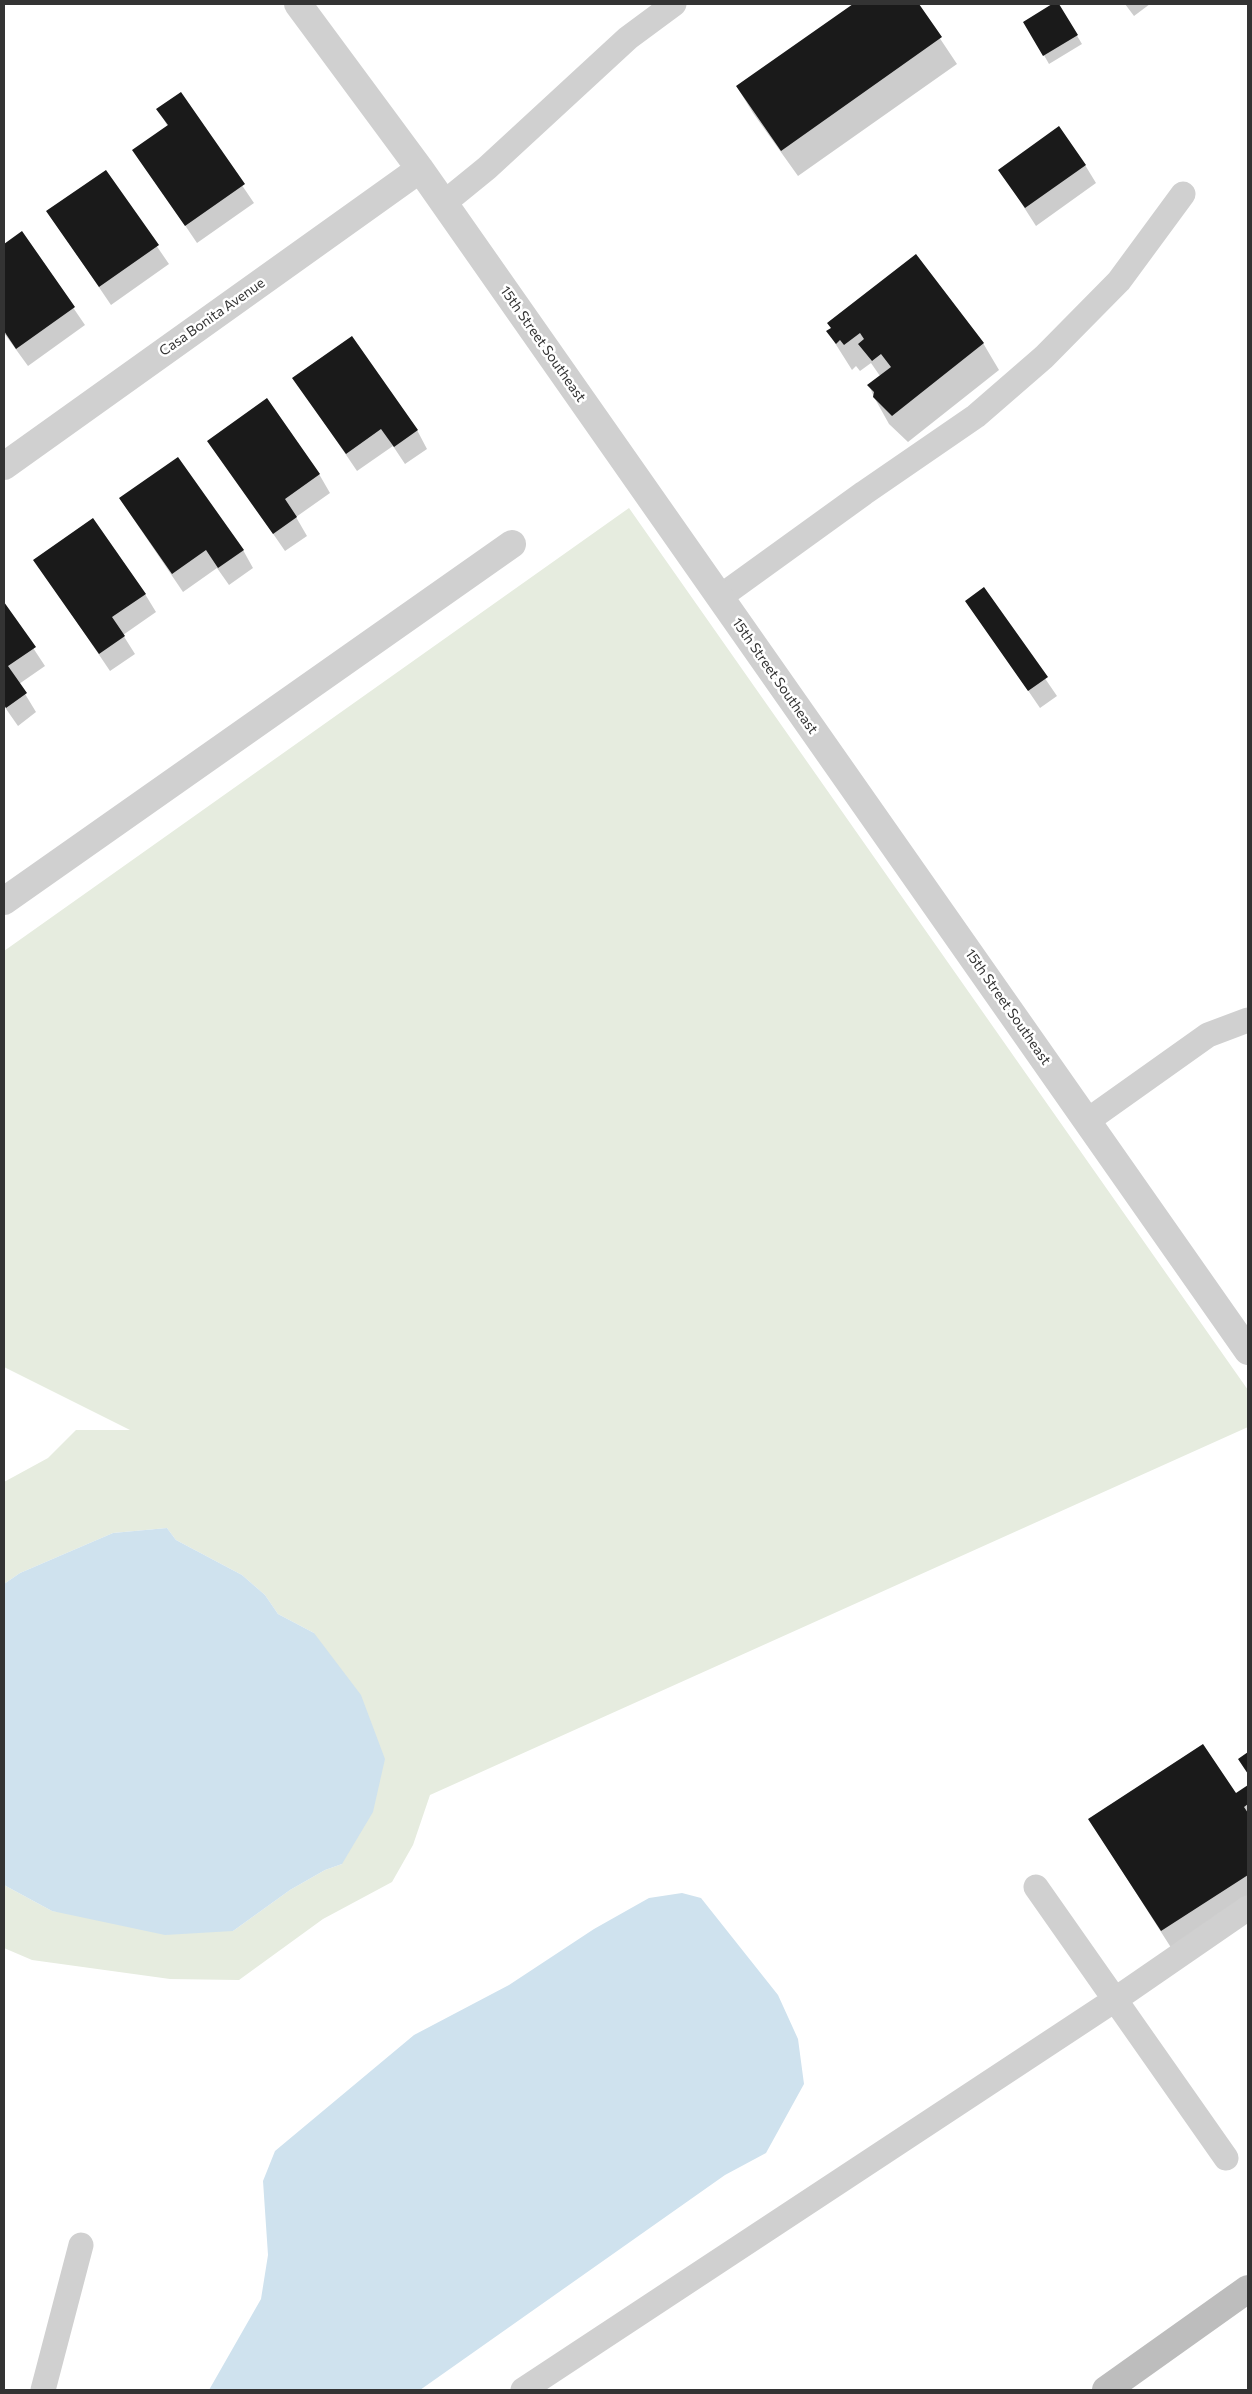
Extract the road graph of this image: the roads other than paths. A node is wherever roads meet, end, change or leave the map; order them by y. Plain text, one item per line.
1 (298, 4) edge
2 (674, 4) edge
3 (420, 169) junction
4 (1183, 194) dead end
5 (444, 203) junction
6 (4, 466) edge
7 (512, 544) dead end
8 (720, 597) junction
9 (4, 901) edge
10 (1248, 1020) edge
11 (1087, 1121) junction
12 (1248, 1350) edge
13 (1036, 1887) dead end
14 (1248, 1908) edge
15 (1116, 1999) junction
16 (1226, 2158) dead end
17 (81, 2245) dead end
18 (1248, 2289) edge
19 (43, 2390) edge
20 (523, 2390) edge
21 (1106, 2390) edge

1 - 3 street, 15th Street Southeast
2 - 5 lane
3 - 5 street, 15th Street Southeast
3 - 6 street, Casa Bonita Avenue
4 - 8 lane
5 - 8 street, 15th Street Southeast
7 - 9 street
8 - 11 street, 15th Street Southeast
10 - 11 lane
11 - 12 street, 15th Street Southeast
13 - 15 lane
14 - 15 lane
15 - 16 lane
15 - 20 lane
17 - 19 lane
18 - 21 main road

